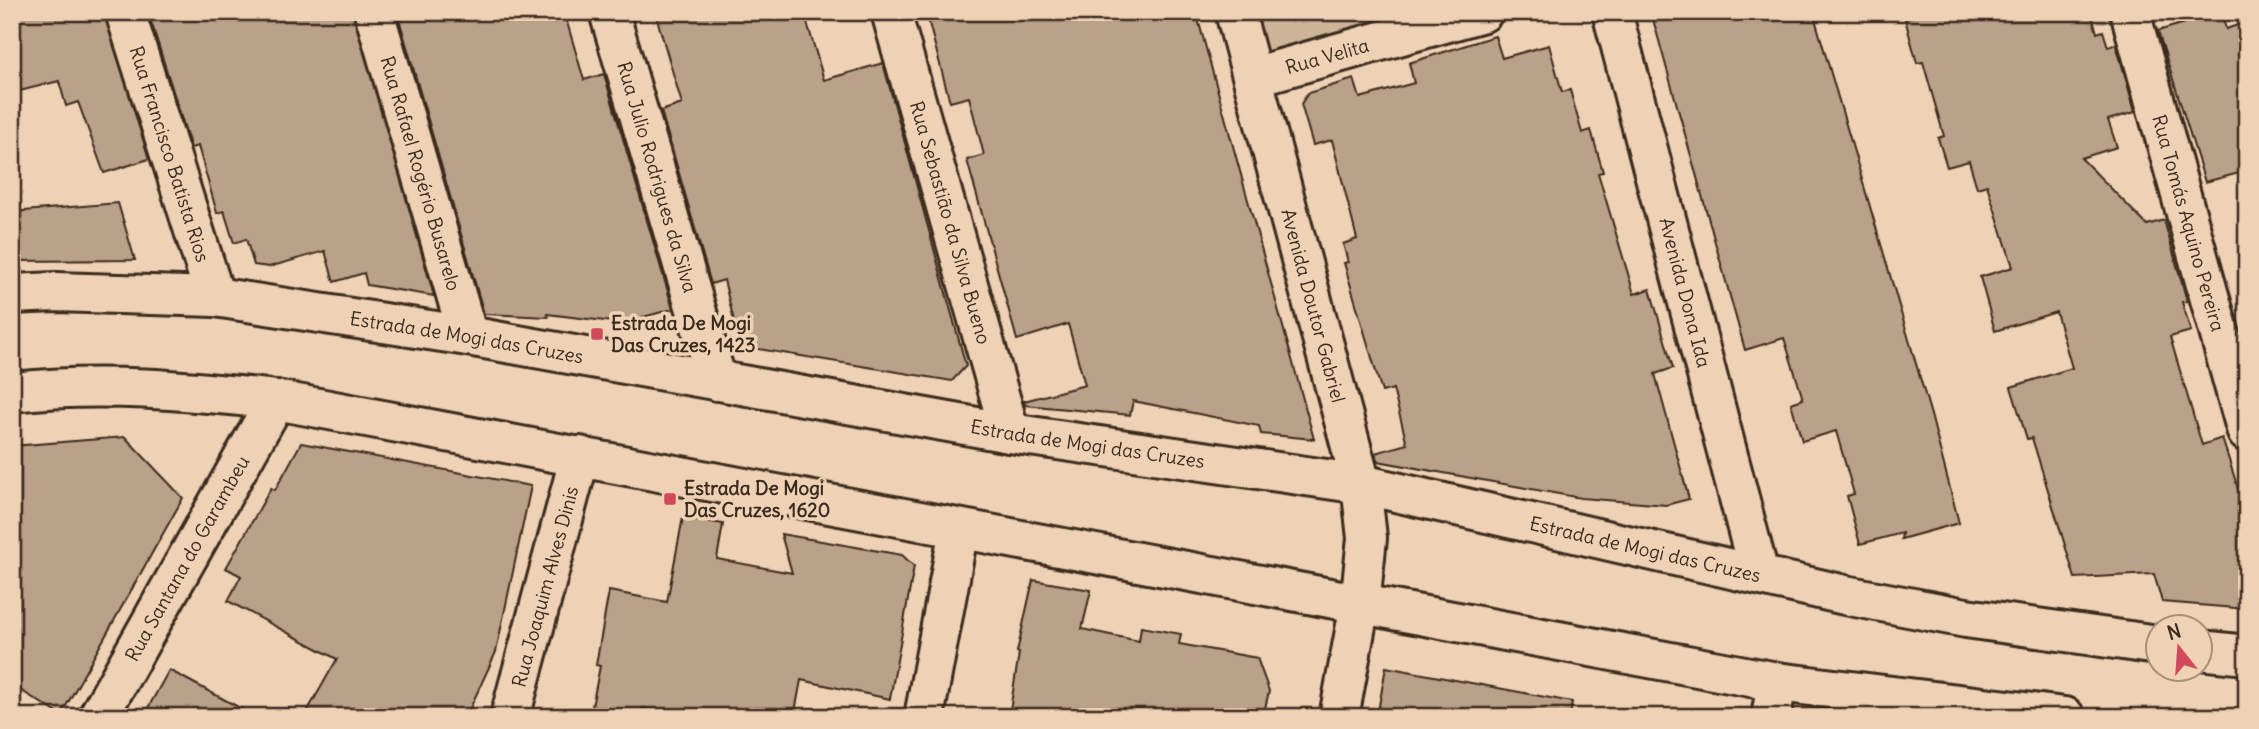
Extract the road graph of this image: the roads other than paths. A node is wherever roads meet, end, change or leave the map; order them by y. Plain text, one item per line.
1 (125, 12) edge
2 (374, 12) edge
3 (609, 12) edge
4 (891, 12) edge
5 (1235, 12) edge
6 (1483, 12) edge
7 (1612, 12) edge
8 (2130, 12) edge
9 (1253, 77) junction
10 (12, 294) edge
11 (215, 297) junction
12 (468, 336) junction
13 (717, 381) junction
14 (12, 392) edge
15 (276, 400) junction
16 (2247, 432) edge
17 (1010, 433) junction
18 (580, 456) junction
19 (1361, 484) junction
20 (959, 528) junction
21 (1759, 574) junction
22 (1360, 604) junction
23 (2144, 643) edge
24 (2214, 651) edge
25 (2247, 655) edge
26 (1774, 699) edge
27 (509, 714) edge
28 (98, 717) edge
29 (924, 717) edge
30 (1339, 717) edge
31 (2065, 717) edge

1 - 11 main road, Rua Francisco Batista Rios
2 - 12 main road, Rua Rafael Rogério Busarelo
3 - 13 main road, Rua Julio Rodrigues da Silva
4 - 17 main road, Rua Sebastião da Silva Bueno
5 - 9 main road, Avenida Doutor Gabriel
6 - 9 main road, Rua Velita
7 - 21 main road, Avenida Dona Ida
8 - 16 main road, Rua Tomás Aquino Pereira
9 - 19 main road, Avenida Doutor Gabriel
10 - 11 main road, Estrada de Mogi das Cruzes
11 - 12 main road, Estrada de Mogi das Cruzes
12 - 13 main road, Estrada de Mogi das Cruzes
13 - 17 main road, Estrada de Mogi das Cruzes
14 - 15 main road
15 - 18 main road
15 - 28 main road, Rua Santana do Garambeu
17 - 19 main road, Estrada de Mogi das Cruzes
18 - 20 main road
18 - 27 main road, Rua Joaquim Alves Dinis
19 - 21 main road, Estrada de Mogi das Cruzes
19 - 22 main road, Avenida Doutor Gabriel
20 - 22 main road
20 - 29 main road
21 - 23 main road, Estrada de Mogi das Cruzes
22 - 26 main road
22 - 30 main road, Avenida Doutor Gabriel
24 - 25 main road
26 - 31 main road

